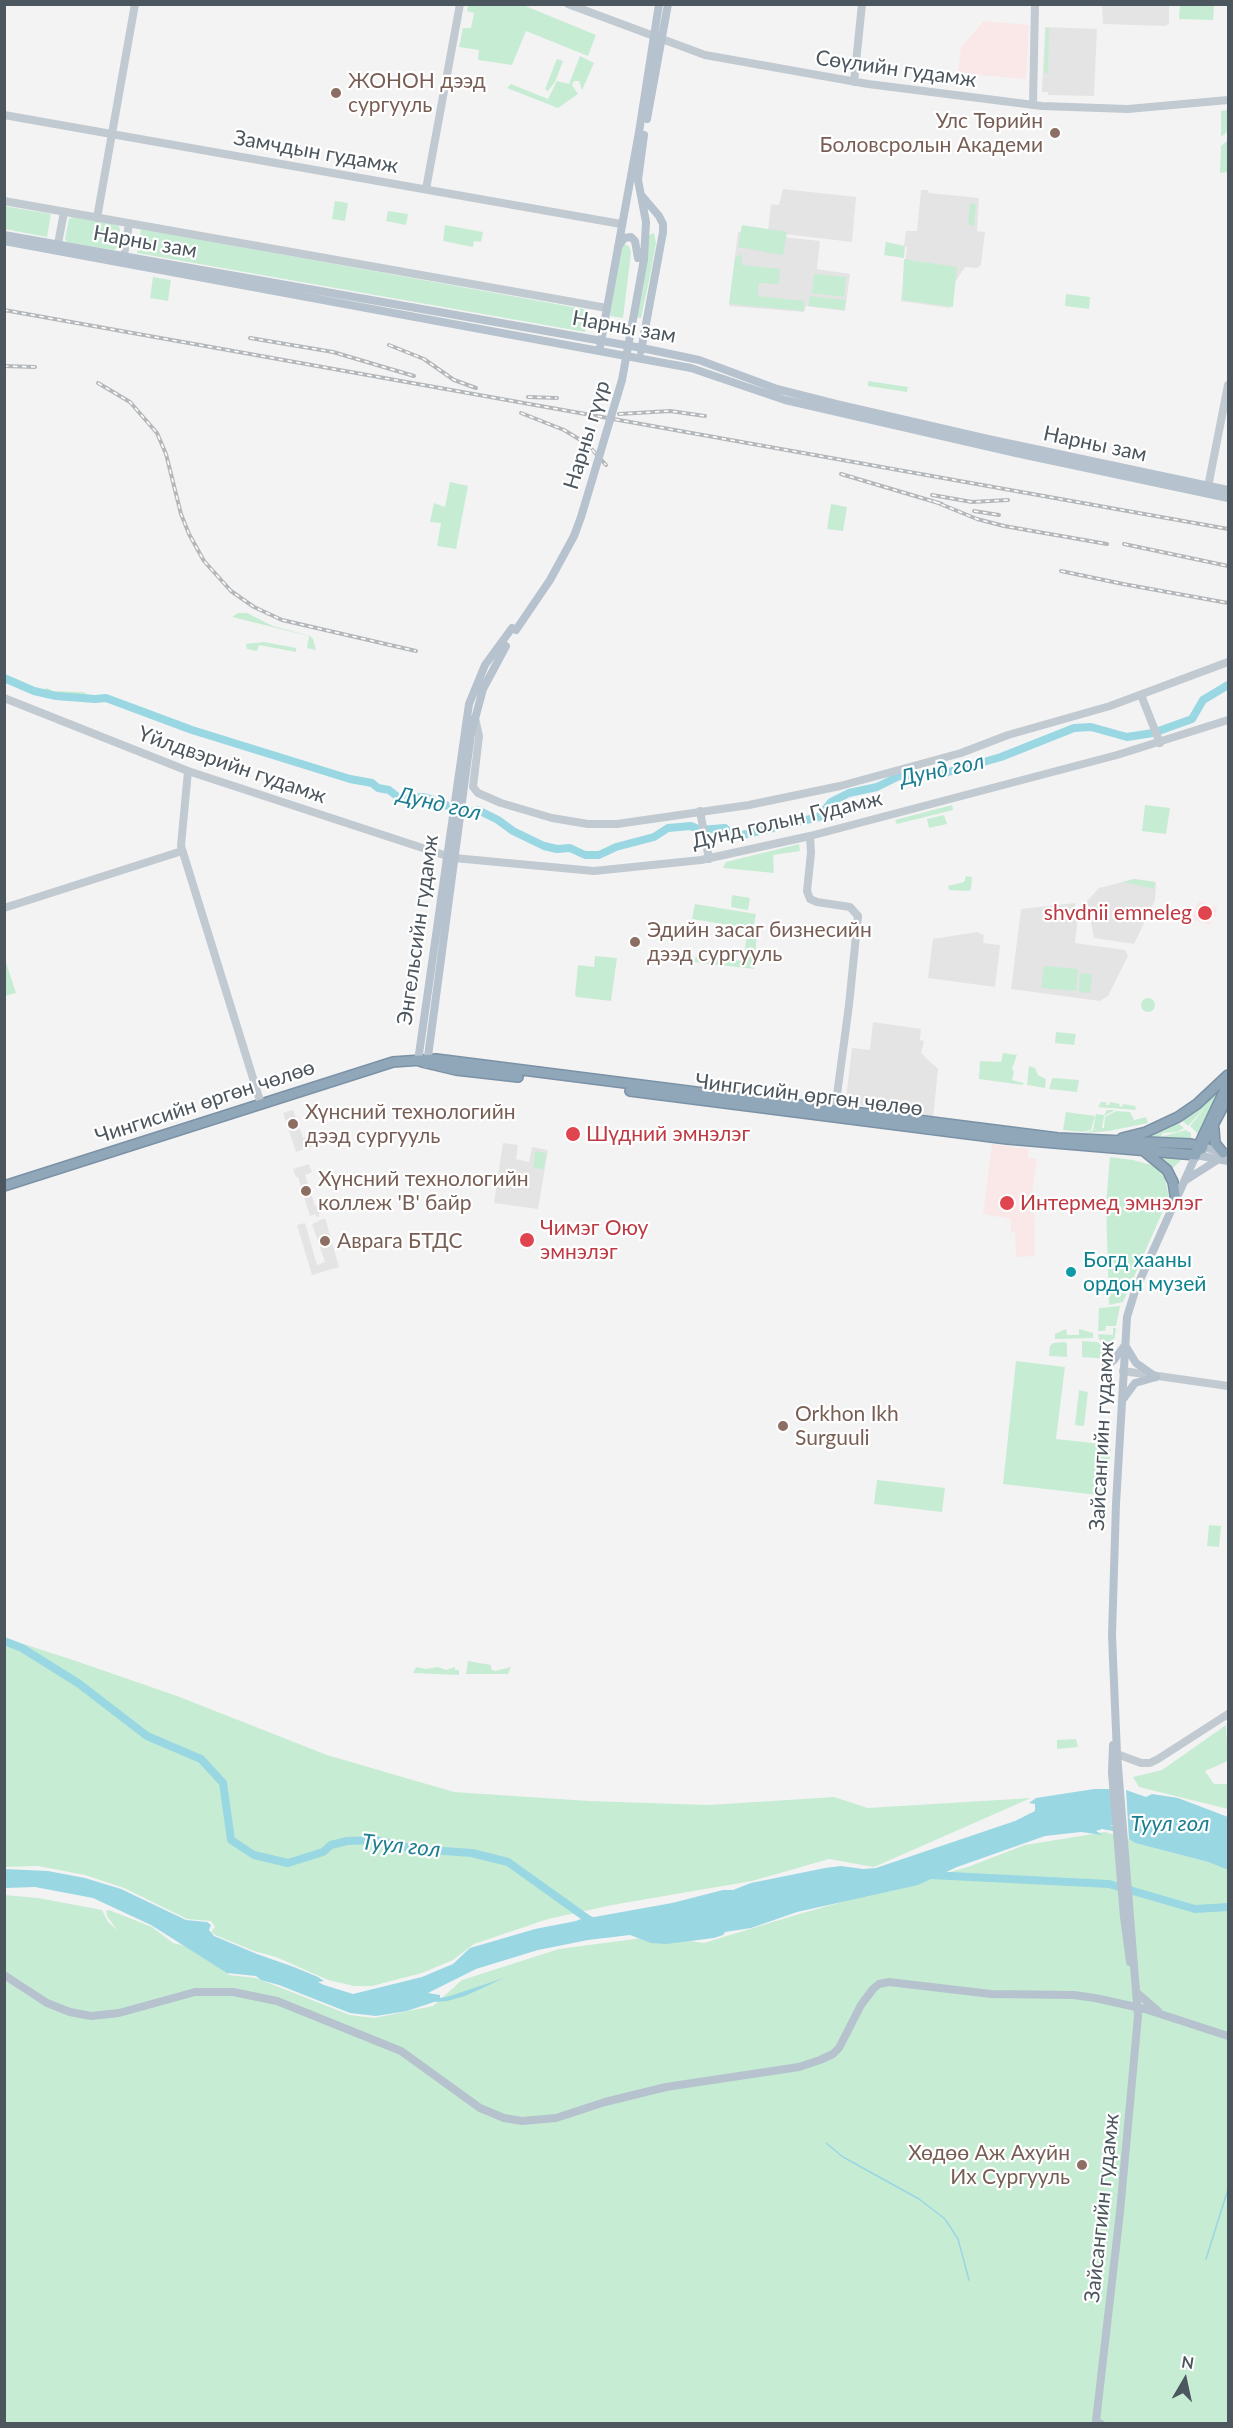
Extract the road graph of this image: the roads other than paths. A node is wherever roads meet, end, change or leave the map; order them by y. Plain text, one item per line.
1 (135, 4) edge
2 (460, 4) edge
3 (568, 4) edge
4 (659, 4) edge
5 (668, 4) edge
6 (862, 4) edge
7 (1035, 4) edge
8 (657, 39) junction
9 (854, 82) junction
10 (1228, 100) edge
11 (1034, 105) junction
12 (4, 116) edge
13 (111, 135) junction
14 (635, 151) junction
15 (426, 189) junction
16 (636, 191) junction
17 (4, 201) edge
18 (64, 212) junction
19 (97, 218) junction
20 (129, 224) junction
21 (621, 224) junction
22 (4, 235) edge
23 (4, 241) edge
24 (645, 244) junction
25 (58, 247) junction
26 (616, 250) junction
27 (660, 250) junction
28 (641, 258) junction
29 (123, 259) junction
30 (607, 308) junction
31 (600, 346) junction
32 (642, 348) junction
33 (640, 358) junction
34 (1228, 385) edge
35 (856, 408) junction
36 (840, 413) junction
37 (1046, 452) junction
38 (1030, 456) junction
39 (1208, 490) junction
40 (1228, 490) edge
41 (1228, 498) edge
42 (514, 629) junction
43 (1228, 662) edge
44 (485, 665) joint
45 (483, 689) joint
46 (1141, 695) junction
47 (4, 698) edge
48 (475, 717) junction
49 (1228, 720) edge
50 (1160, 743) junction
51 (188, 771) junction
52 (460, 792) junction
53 (700, 814) junction
54 (810, 836) junction
55 (182, 851) junction
56 (708, 856) junction
57 (450, 857) junction
58 (4, 908) edge
59 (424, 1062) junction
60 (1228, 1075) edge
61 (1228, 1083) edge
62 (1228, 1097) edge
63 (261, 1104) junction
64 (835, 1109) junction
65 (1214, 1126) junction
66 (1107, 1141) junction
67 (1199, 1149) junction
68 (1144, 1151) junction
69 (1225, 1157) edge
70 (1186, 1180) junction
71 (4, 1186) edge
72 (1176, 1201) junction
73 (1125, 1346) junction
74 (1106, 1366) dead end
75 (1123, 1371) junction
76 (1156, 1377) junction
77 (1228, 1386) edge
78 (1122, 1401) junction
79 (1228, 1714) edge
80 (1115, 1733) junction
81 (1117, 1754) junction
82 (1115, 1772) junction
83 (4, 1975) edge
84 (1136, 1992) junction
85 (1137, 2007) junction
86 (1163, 2015) junction
87 (1138, 2029) junction
88 (1228, 2036) edge
89 (1097, 2423) edge

1 - 13 street
2 - 15 street
3 - 8 street, Сөүлийн гудамж
4 - 8 main road
5 - 8 main road
6 - 9 street
7 - 11 street
8 - 9 street, Сөүлийн гудамж
8 - 14 main road
8 - 16 main road, Нарны гүүр
9 - 11 street, Сөүлийн гудамж
10 - 11 street, Сөүлийн гудамж
12 - 13 street, Замчдын гудамж
13 - 15 street, Замчдын гудамж
13 - 19 street
14 - 16 main road
14 - 21 main road
15 - 21 street, Замчдын гудамж
16 - 24 main road, Нарны гүүр
16 - 27 main road
16 - 28 main road, Нарны гүүр
17 - 18 street
18 - 19 street
18 - 25 street
19 - 20 street
20 - 29 street
20 - 30 street
21 - 26 main road
22 - 25 main road, Нарны зам
23 - 25 main road, Нарны зам
24 - 27 main road
24 - 28 main road, Нарны гүүр
25 - 29 main road, Нарны зам
26 - 28 main road
26 - 30 main road
27 - 32 main road
28 - 42 main road, Нарны гүүр, bridge
29 - 31 main road, Нарны зам
30 - 31 main road
31 - 32 main road, Нарны зам
31 - 33 main road, Нарны зам
32 - 33 main road
32 - 35 main road, Нарны зам
33 - 36 main road, Нарны зам
34 - 39 street
35 - 36 main road
35 - 37 main road, Нарны зам
36 - 38 main road, Нарны зам
37 - 38 main road
37 - 39 main road, Нарны зам
38 - 39 main road, Нарны зам
39 - 40 main road, Нарны зам
39 - 41 main road, Нарны зам
42 - 44 main road, Нарны гүүр
42 - 45 main road, Нарны гүүр
43 - 46 street
44 - 52 main road, Энгельсийн гудамж
45 - 48 main road, Энгельсийн гудамж
46 - 50 street
46 - 53 street
47 - 51 street, Yйлдвэрийн гудамж
48 - 52 main road, Энгельсийн гудамж
48 - 53 street
49 - 50 street, Дунд голын Гудамж
50 - 54 street, Дунд голын Гудамж
51 - 55 street
51 - 57 street, Yйлдвэрийн гудамж
52 - 57 main road, Энгельсийн гудамж
53 - 56 street
54 - 56 street, Дунд голын Гудамж
54 - 64 street
55 - 58 street
55 - 63 street
56 - 57 street, Дунд голын Гудамж
57 - 59 main road, Энгельсийн гудамж
59 - 63 highway, Чингисийн өргөн чөлөө
59 - 64 highway, Чингисийн өргөн чөлөө
60 - 66 highway
61 - 67 highway
62 - 65 highway
63 - 71 highway, Чингисийн өргөн чөлөө
64 - 66 highway, Чингисийн өргөн чөлөө
64 - 68 highway, Чингисийн өргөн чөлөө
65 - 67 highway
65 - 69 highway
66 - 67 highway, Чингисийн өргөн чөлөө
67 - 68 highway, Чингисийн өргөн чөлөө
67 - 69 main road
67 - 70 main road, Зайсангийн гудамж
68 - 72 highway
69 - 70 main road
70 - 72 main road, Зайсангийн гудамж
72 - 73 main road, Зайсангийн гудамж
73 - 74 main road
73 - 75 main road, Зайсангийн гудамж
73 - 76 main road
75 - 76 street
75 - 78 main road, Зайсангийн гудамж
76 - 77 street
76 - 78 main road
78 - 80 main road, Зайсангийн гудамж
79 - 81 street
80 - 81 main road, Зайсангийн гудамж
80 - 82 main road, Зайсангийн гудамж
81 - 82 main road, Зайсангийн гудамж
82 - 84 main road, Зайсангийн гудамж
83 - 85 main road
84 - 85 main road, Зайсангийн гудамж
84 - 86 main road
85 - 86 main road
85 - 87 main road, Зайсангийн гудамж
86 - 87 main road
86 - 88 main road
87 - 89 main road, Зайсангийн гудамж

